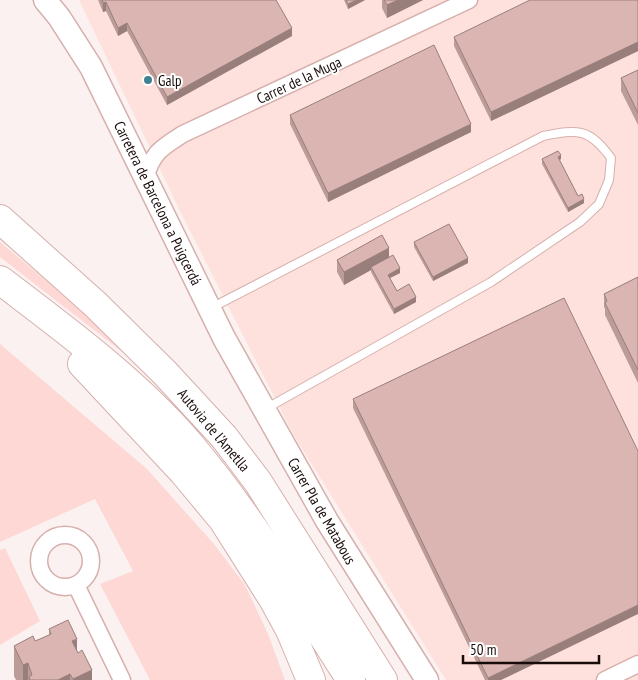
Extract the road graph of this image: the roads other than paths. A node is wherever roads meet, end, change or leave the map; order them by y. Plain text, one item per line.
1 (45, 0) edge
2 (469, 0) edge
3 (145, 178) junction
4 (0, 219) edge
5 (4, 283) edge
6 (210, 309) junction
7 (224, 338) joint
8 (264, 410) junction
9 (76, 585) dead end
10 (638, 664) edge
11 (122, 680) edge
12 (311, 680) edge
13 (351, 680) edge
14 (383, 680) edge
15 (427, 680) edge
16 (605, 680) edge

1 - 3 main road, Carretera de Barcelona a Puigcerdá
2 - 3 street, Carrer de la Muga
3 - 6 main road, Carretera de Barcelona a Puigcerdá
4 - 14 highway, Autovia de l'Ametlla
5 - 12 highway
5 - 13 highway, Autovia de l'Ametlla
6 - 7 main road, Carretera de Barcelona a Puigcerdá
6 - 8 lane
7 - 8 main road, Carrer Pla de Matabous
8 - 15 main road, Carrer Pla de Matabous
9 - 11 street
10 - 16 street

